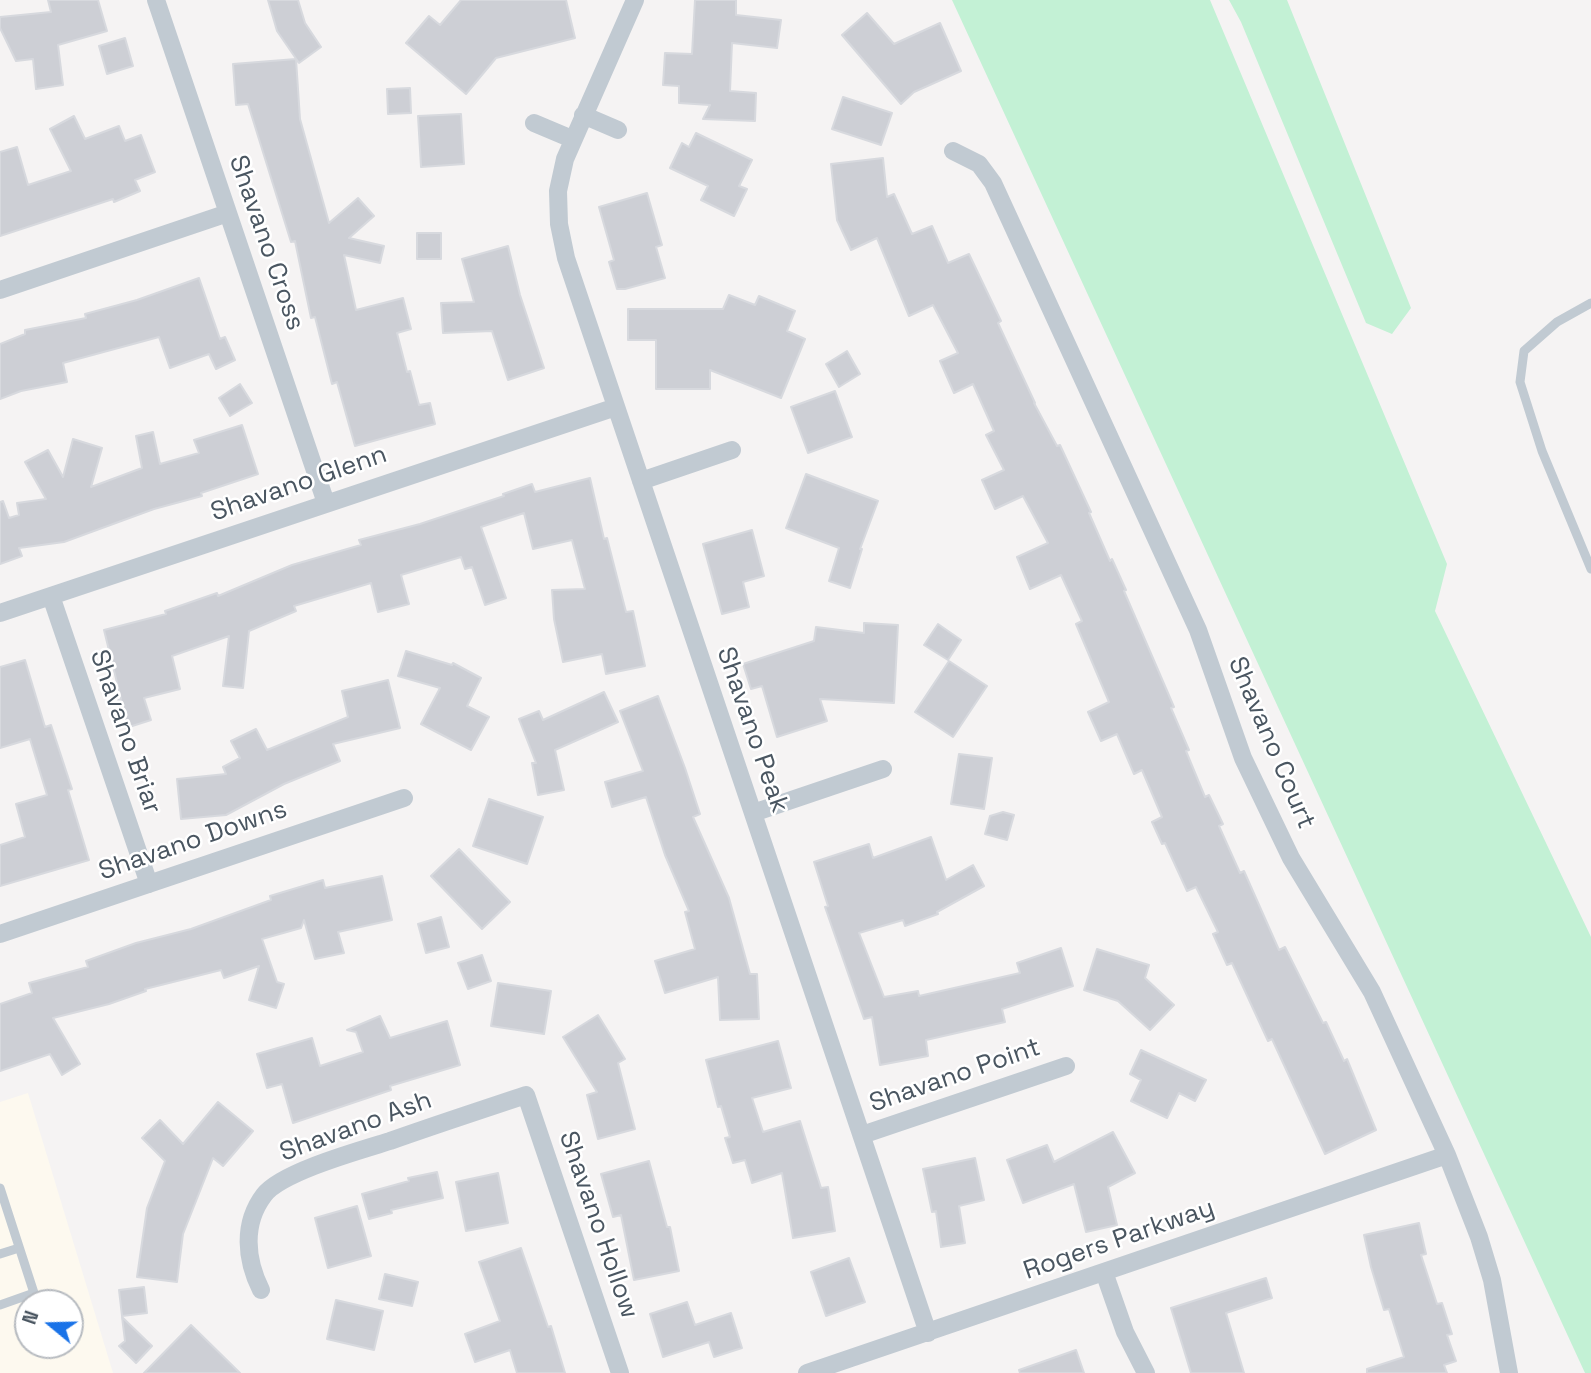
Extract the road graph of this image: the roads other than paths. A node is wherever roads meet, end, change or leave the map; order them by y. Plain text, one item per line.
1 (156, 0) edge
2 (635, 0) edge
3 (583, 115) junction
4 (534, 123) dead end
5 (618, 130) dead end
6 (572, 139) junction
7 (953, 151) dead end
8 (228, 213) junction
9 (0, 290) edge
10 (1591, 303) edge
11 (616, 407) junction
12 (732, 450) dead end
13 (641, 481) junction
14 (326, 502) junction
15 (1591, 569) edge
16 (51, 596) junction
17 (0, 613) edge
18 (883, 769) dead end
19 (404, 798) dead end
20 (753, 813) junction
21 (149, 884) junction
22 (0, 934) edge
23 (1066, 1066) dead end
24 (526, 1095) joint
25 (862, 1135) junction
26 (1447, 1156) junction
27 (0, 1188) edge
28 (19, 1248) junction
29 (0, 1254) edge
30 (1104, 1272) junction
31 (261, 1290) dead end
32 (0, 1305) edge
33 (928, 1334) junction
34 (620, 1373) edge
35 (807, 1373) edge
36 (1146, 1373) edge
37 (1509, 1373) edge

1 - 8 street, Shavano Cross
2 - 3 street, Shavano Peak
3 - 5 street
3 - 6 street, Shavano Peak
4 - 6 street
6 - 11 street, Shavano Peak
7 - 26 street, Shavano Court
8 - 9 street
8 - 14 street, Shavano Cross
10 - 15 lane
11 - 13 street, Shavano Peak
11 - 14 street, Shavano Glenn
12 - 13 street
13 - 20 street, Shavano Peak
14 - 16 street, Shavano Glenn
16 - 17 street, Shavano Glenn
16 - 21 street, Shavano Briar
18 - 20 street
19 - 21 street, Shavano Downs
20 - 25 street, Shavano Peak
21 - 22 street, Shavano Downs
23 - 25 street, Shavano Point
24 - 31 street, Shavano Ash
24 - 34 street, Shavano Hollow
25 - 33 street, Shavano Peak
26 - 30 street, Rogers Parkway
26 - 37 street, Shavano Court
27 - 28 lane
28 - 29 lane
28 - 32 lane
30 - 33 street, Rogers Parkway
30 - 36 street
33 - 35 street, Rogers Parkway

